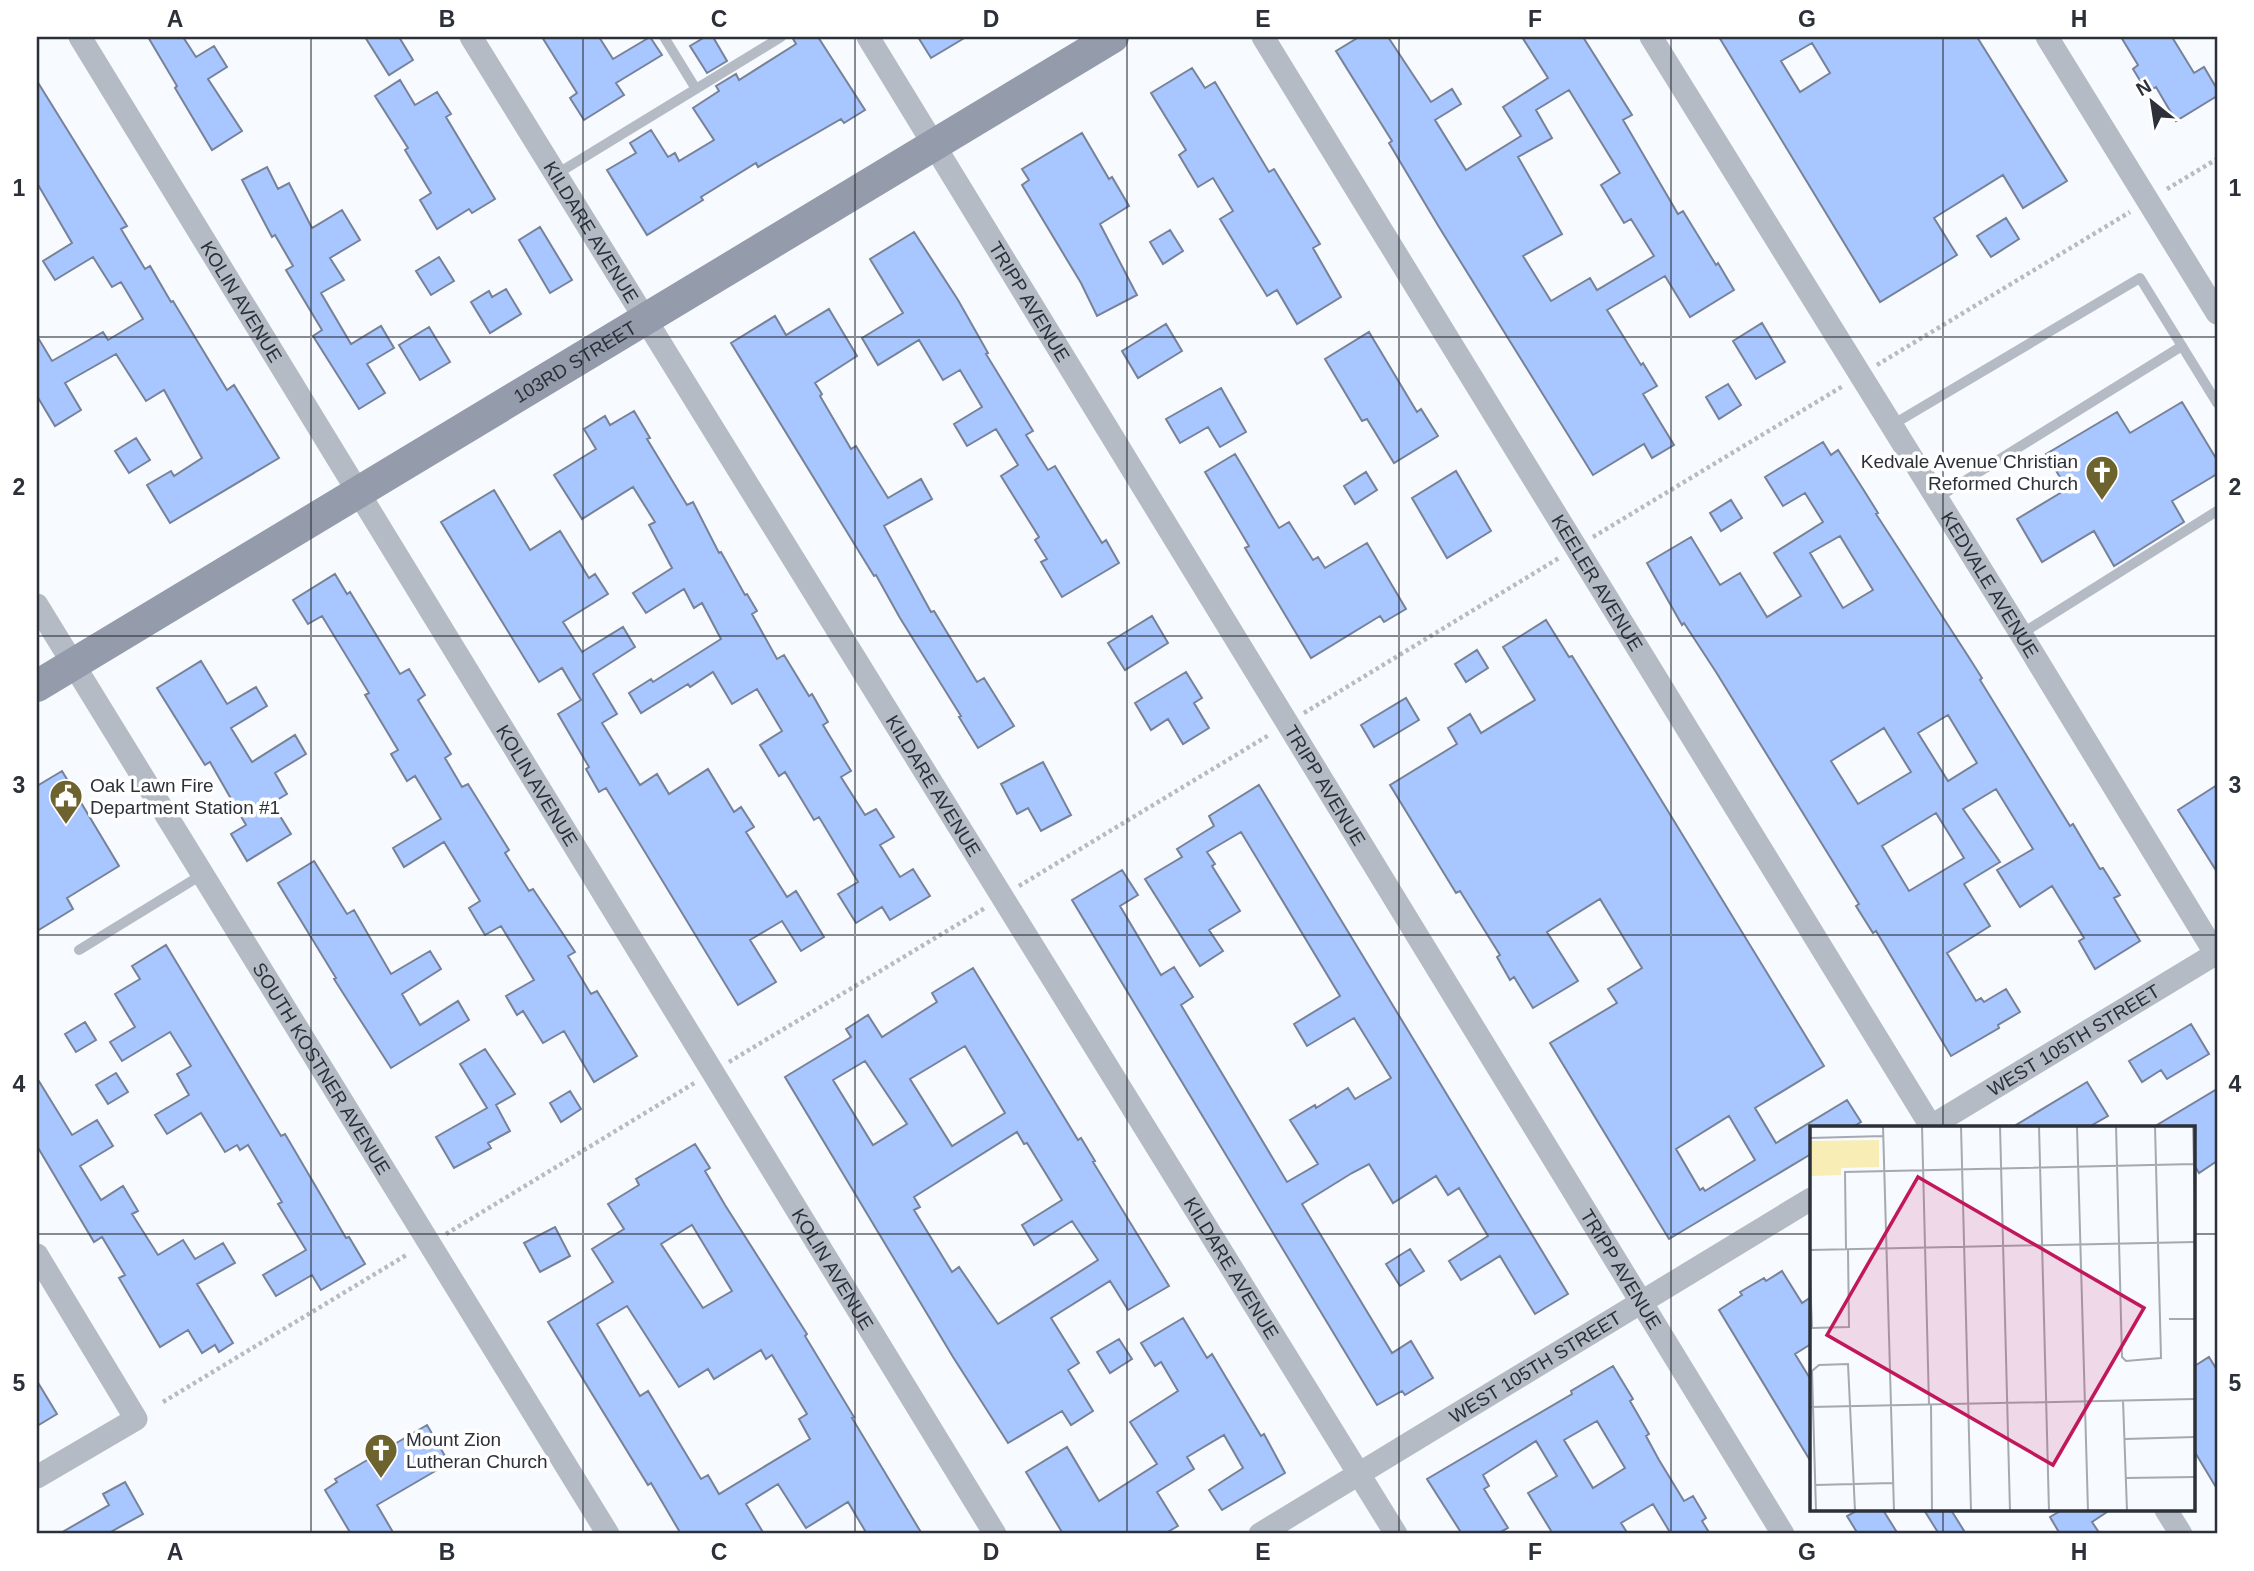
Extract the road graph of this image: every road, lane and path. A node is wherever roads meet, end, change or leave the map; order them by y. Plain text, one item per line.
1 (80, 37) edge
2 (471, 37) edge
3 (664, 37) edge
4 (782, 37) edge
5 (868, 37) edge
6 (1114, 37) edge
7 (1263, 37) edge
8 (1651, 37) edge
9 (2047, 37) edge
10 (696, 89) junction
11 (935, 145) junction
12 (2217, 159) edge
13 (555, 175) junction
14 (2160, 194) dead end
15 (2137, 208) dead end
16 (2217, 313) edge
17 (645, 321) junction
18 (2182, 346) junction
19 (1873, 367) dead end
20 (1845, 384) dead end
21 (2217, 402) edge
22 (1892, 425) junction
23 (359, 493) junction
24 (1937, 498) junction
25 (2217, 512) edge
26 (1586, 541) dead end
27 (1559, 558) dead end
28 (37, 604) edge
29 (2021, 634) junction
30 (73, 664) junction
31 (37, 686) edge
32 (1300, 715) dead end
33 (1273, 733) dead end
34 (203, 874) junction
35 (1012, 890) dead end
36 (987, 906) dead end
37 (79, 950) dead end
38 (2217, 954) edge
39 (728, 1063) dead end
40 (699, 1080) dead end
41 (1929, 1126) edge
42 (1933, 1126) edge
43 (1810, 1200) edge
44 (442, 1236) dead end
45 (408, 1254) dead end
46 (37, 1255) edge
47 (1642, 1302) junction
48 (163, 1402) dead end
49 (1359, 1474) junction
50 (37, 1478) edge
51 (2167, 1512) edge
52 (608, 1534) edge
53 (995, 1534) edge
54 (1260, 1534) edge
55 (1396, 1534) edge
56 (1783, 1534) edge
57 (2181, 1534) edge

1 - 23 street, KOLIN AVENUE
2 - 13 street, KILDARE AVENUE
3 - 10 lane
4 - 10 lane
5 - 11 street, TRIPP AVENUE
6 - 11 main road, 103RD STREET
7 - 41 street, KEELER AVENUE
8 - 22 street, KEDVALE AVENUE
9 - 16 street
10 - 13 lane
11 - 17 main road, 103RD STREET
11 - 47 street, TRIPP AVENUE
12 - 14 path
13 - 17 street, KILDARE AVENUE
15 - 19 path
17 - 23 main road, 103RD STREET
17 - 49 street, KILDARE AVENUE
18 - 21 lane
18 - 22 lane
18 - 24 lane
20 - 26 path
22 - 24 street, KEDVALE AVENUE
23 - 30 main road, 103RD STREET
23 - 53 street, KOLIN AVENUE
24 - 29 street, KEDVALE AVENUE
25 - 29 lane
27 - 32 path
28 - 30 street, SOUTH KOSTNER AVENUE
29 - 38 street, KEDVALE AVENUE
30 - 31 main road, 103RD STREET
30 - 34 street, SOUTH KOSTNER AVENUE
33 - 35 path
34 - 37 lane
34 - 52 street, SOUTH KOSTNER AVENUE
36 - 39 path
38 - 42 street, WEST 105TH STREET
40 - 44 path
43 - 47 street, WEST 105TH STREET
45 - 48 path
46 - 50 street
47 - 49 street, WEST 105TH STREET
47 - 56 street, TRIPP AVENUE
49 - 54 street, WEST 105TH STREET
49 - 55 street, KILDARE AVENUE
51 - 57 street

